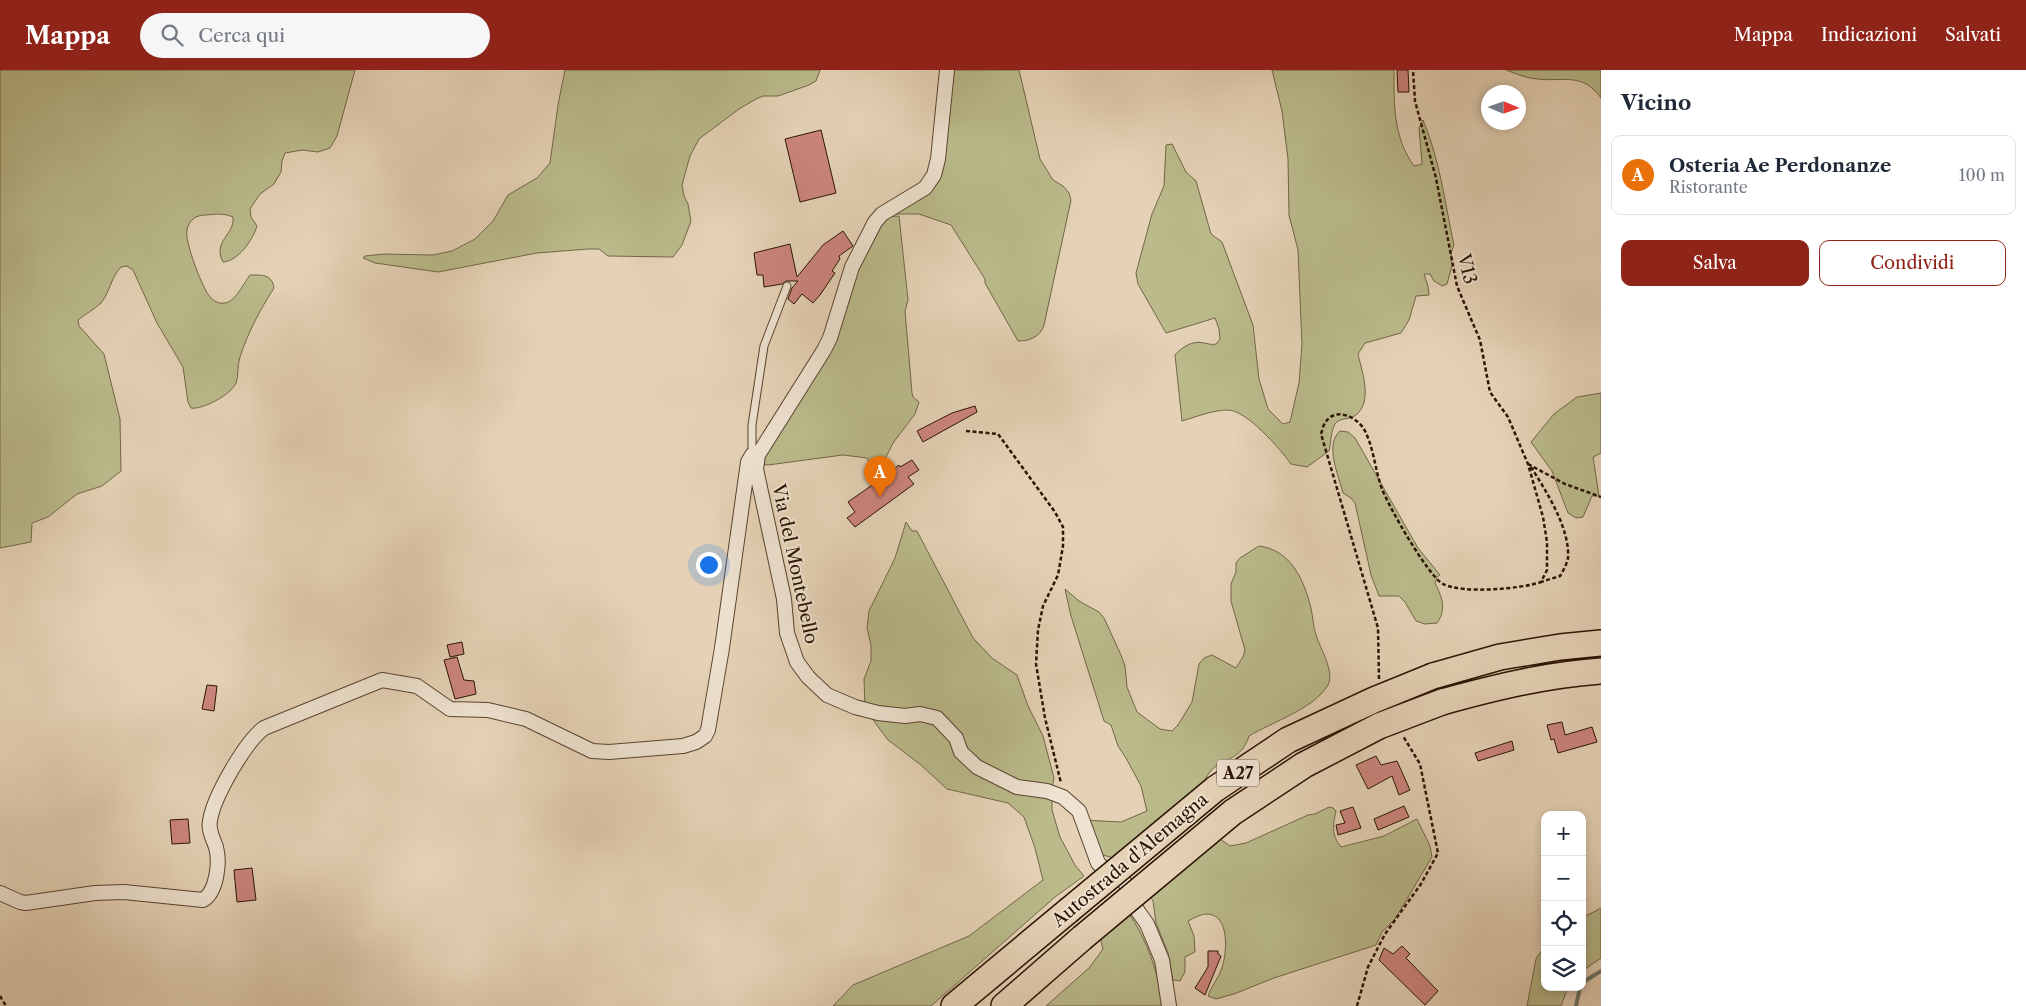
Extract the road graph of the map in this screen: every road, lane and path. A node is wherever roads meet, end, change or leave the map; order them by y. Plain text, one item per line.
1 (947, 70) edge
2 (1413, 70) edge
3 (787, 286) dead end
4 (966, 431) dead end
5 (755, 455) junction
6 (1528, 464) junction
7 (1601, 497) edge
8 (1541, 582) junction
9 (1601, 643) edge
10 (1601, 671) edge
11 (1379, 682) dead end
12 (1402, 733) dead end
13 (1063, 797) junction
14 (0, 893) edge
15 (0, 996) edge
16 (6, 1006) edge
17 (954, 1006) edge
18 (1004, 1006) edge
19 (1169, 1006) edge
20 (1357, 1006) edge

1 - 5 street
2 - 6 path, V13 / V13
3 - 5 lane
4 - 13 path
5 - 13 street, Via del Montebello
5 - 14 street
6 - 7 path
6 - 8 path
6 - 8 path
8 - 11 path
9 - 17 highway, Autostrada d'Alemagna / A27, bridge
10 - 18 highway, Autostrada d'Alemagna / A27, bridge
12 - 20 path
13 - 19 street
15 - 16 path

